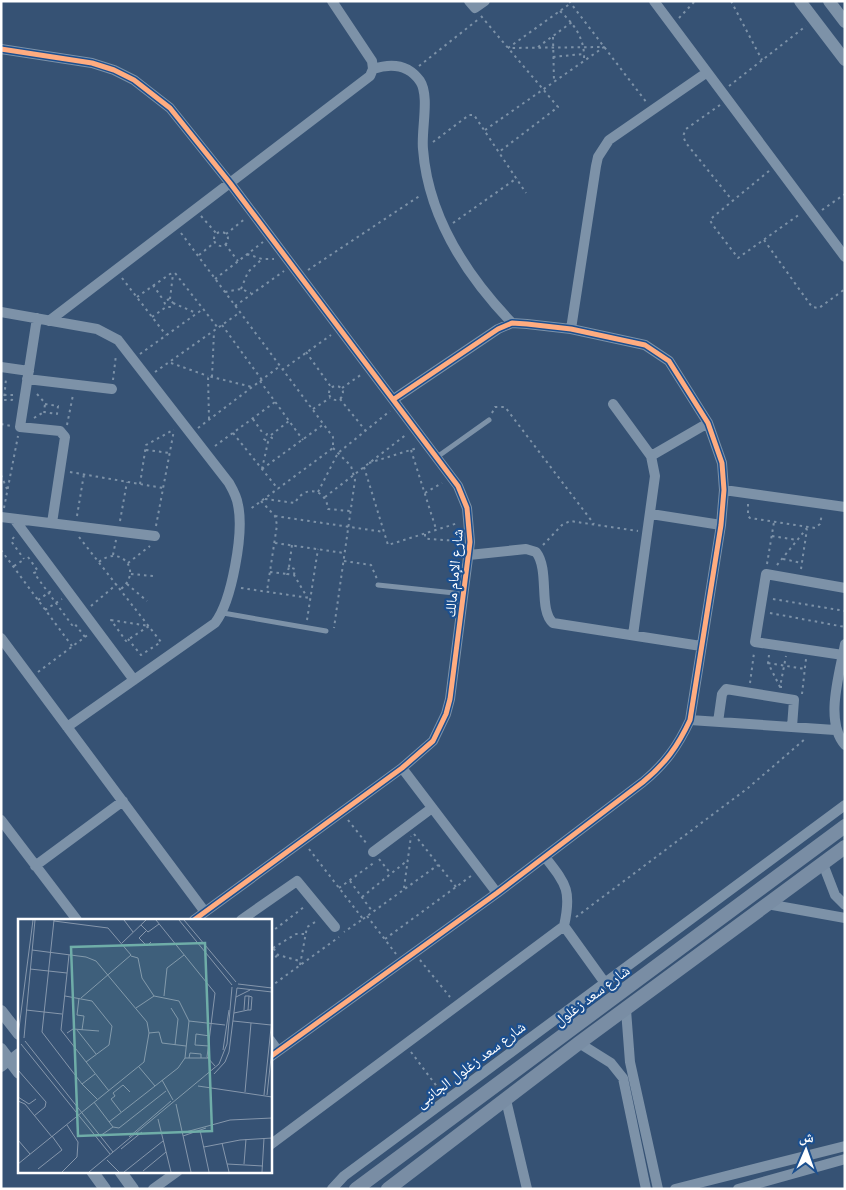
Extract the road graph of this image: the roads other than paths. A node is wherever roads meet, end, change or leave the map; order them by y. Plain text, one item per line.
1 (332, 1) edge
2 (485, 1) edge
3 (654, 1) edge
4 (800, 1) edge
5 (829, 1) edge
6 (475, 9) edge
7 (845, 22) edge
8 (1, 49) edge
9 (845, 60) edge
10 (373, 69) junction
11 (706, 73) junction
12 (230, 183) junction
13 (845, 257) edge
14 (1, 312) edge
15 (37, 318) junction
16 (49, 321) junction
17 (512, 323) junction
18 (571, 330) junction
19 (4, 368) edge
20 (28, 375) junction
21 (112, 390) road end
22 (396, 402) junction
23 (613, 404) dead end
24 (489, 420) road end
25 (708, 423) junction
26 (650, 456) junction
27 (436, 458) junction
28 (724, 490) junction
29 (845, 507) edge
30 (651, 514) junction
31 (2, 517) edge
32 (14, 519) junction
33 (52, 523) junction
34 (721, 525) junction
35 (155, 536) road end
36 (469, 555) junction
37 (378, 585) road end
38 (845, 588) edge
39 (465, 594) junction
40 (223, 613) junction
41 (326, 631) road end
42 (633, 635) junction
43 (1, 638) edge
44 (701, 646) junction
45 (844, 650) edge
46 (134, 680) junction
47 (690, 720) junction
48 (718, 722) junction
49 (67, 727) junction
50 (792, 727) junction
51 (835, 730) junction
52 (845, 745) edge
53 (402, 768) junction
54 (123, 801) junction
55 (845, 805) edge
56 (432, 808) junction
57 (1, 820) edge
58 (845, 826) edge
59 (845, 847) edge
60 (376, 855) road end
61 (545, 857) junction
62 (823, 864) junction
63 (35, 866) junction
64 (497, 893) junction
65 (767, 904) junction
66 (845, 906) edge
67 (205, 912) junction
68 (845, 918) edge
69 (76, 919) edge
70 (195, 919) edge
71 (243, 919) edge
72 (564, 926) junction
73 (335, 927) dead end
74 (684, 945) junction
75 (694, 958) junction
76 (605, 983) junction
77 (626, 1010) junction
78 (1, 1011) edge
79 (18, 1033) edge
80 (579, 1043) junction
81 (1, 1049) edge
82 (274, 1054) edge
83 (10, 1060) edge
84 (18, 1072) edge
85 (506, 1100) junction
86 (271, 1144) edge
87 (845, 1146) edge
88 (845, 1159) edge
89 (93, 1172) edge
90 (121, 1172) edge
91 (177, 1172) edge
92 (769, 1184) edge
93 (105, 1189) edge
94 (133, 1189) edge
95 (153, 1189) edge
96 (332, 1189) edge
97 (356, 1189) edge
98 (388, 1189) edge
99 (527, 1189) edge
100 (646, 1189) edge
101 (658, 1189) edge
102 (675, 1189) edge
103 (738, 1189) edge

1 - 10 street
2 - 6 street
3 - 11 street
4 - 9 street
5 - 7 street
8 - 12 street, شارع الإمام مالك
10 - 12 street
10 - 17 street
11 - 13 street
11 - 18 street
12 - 16 street
12 - 22 street, شارع الإمام مالك
14 - 15 street
15 - 16 street
15 - 20 street
16 - 40 street
17 - 18 street
17 - 22 street
18 - 25 street
19 - 20 street
20 - 21 street
20 - 33 street
22 - 27 street, شارع الإمام مالك
23 - 26 street
24 - 27 lane
25 - 26 street
25 - 28 street
26 - 30 street
27 - 36 street, شارع الإمام مالك
28 - 29 street
28 - 34 street
30 - 34 street
30 - 42 street
31 - 32 street
32 - 33 street
32 - 46 street
33 - 35 street
34 - 44 street
36 - 39 street, شارع الإمام مالك
36 - 42 street
37 - 39 lane
38 - 45 street
39 - 53 street, شارع الإمام مالك
40 - 41 lane
40 - 46 street
42 - 44 street
43 - 49 street
44 - 47 street
45 - 51 street
46 - 49 street
47 - 48 street
47 - 61 street
48 - 50 street
48 - 50 street
49 - 54 street
50 - 51 street
51 - 52 street
53 - 56 street
53 - 67 street, شارع الإمام مالك
54 - 63 street
54 - 67 street
55 - 76 street, شارع سعد زغلول الجانبى
56 - 60 street
56 - 64 street
57 - 63 street
58 - 74 main road, شارع سعد زغلول
59 - 62 main road, شارع سعد زغلول
61 - 64 street
61 - 72 street
62 - 65 main road, شارع سعد زغلول
62 - 66 street
63 - 69 street
64 - 82 street
65 - 68 street
65 - 75 main road, شارع سعد زغلول
67 - 70 street, شارع الإمام مالك
71 - 73 street
72 - 76 street
72 - 86 street
74 - 75 main road
74 - 97 main road, شارع سعد زغلول
75 - 77 main road, شارع سعد زغلول
76 - 96 street, شارع سعد زغلول الجانبى
77 - 80 main road, شارع سعد زغلول
77 - 101 street
78 - 79 street
80 - 85 main road, شارع سعد زغلول
80 - 100 street
81 - 83 street
83 - 84 street
85 - 98 main road, شارع سعد زغلول
85 - 99 street
87 - 102 street
88 - 92 street
89 - 93 street
90 - 94 street
91 - 95 street
92 - 103 street

